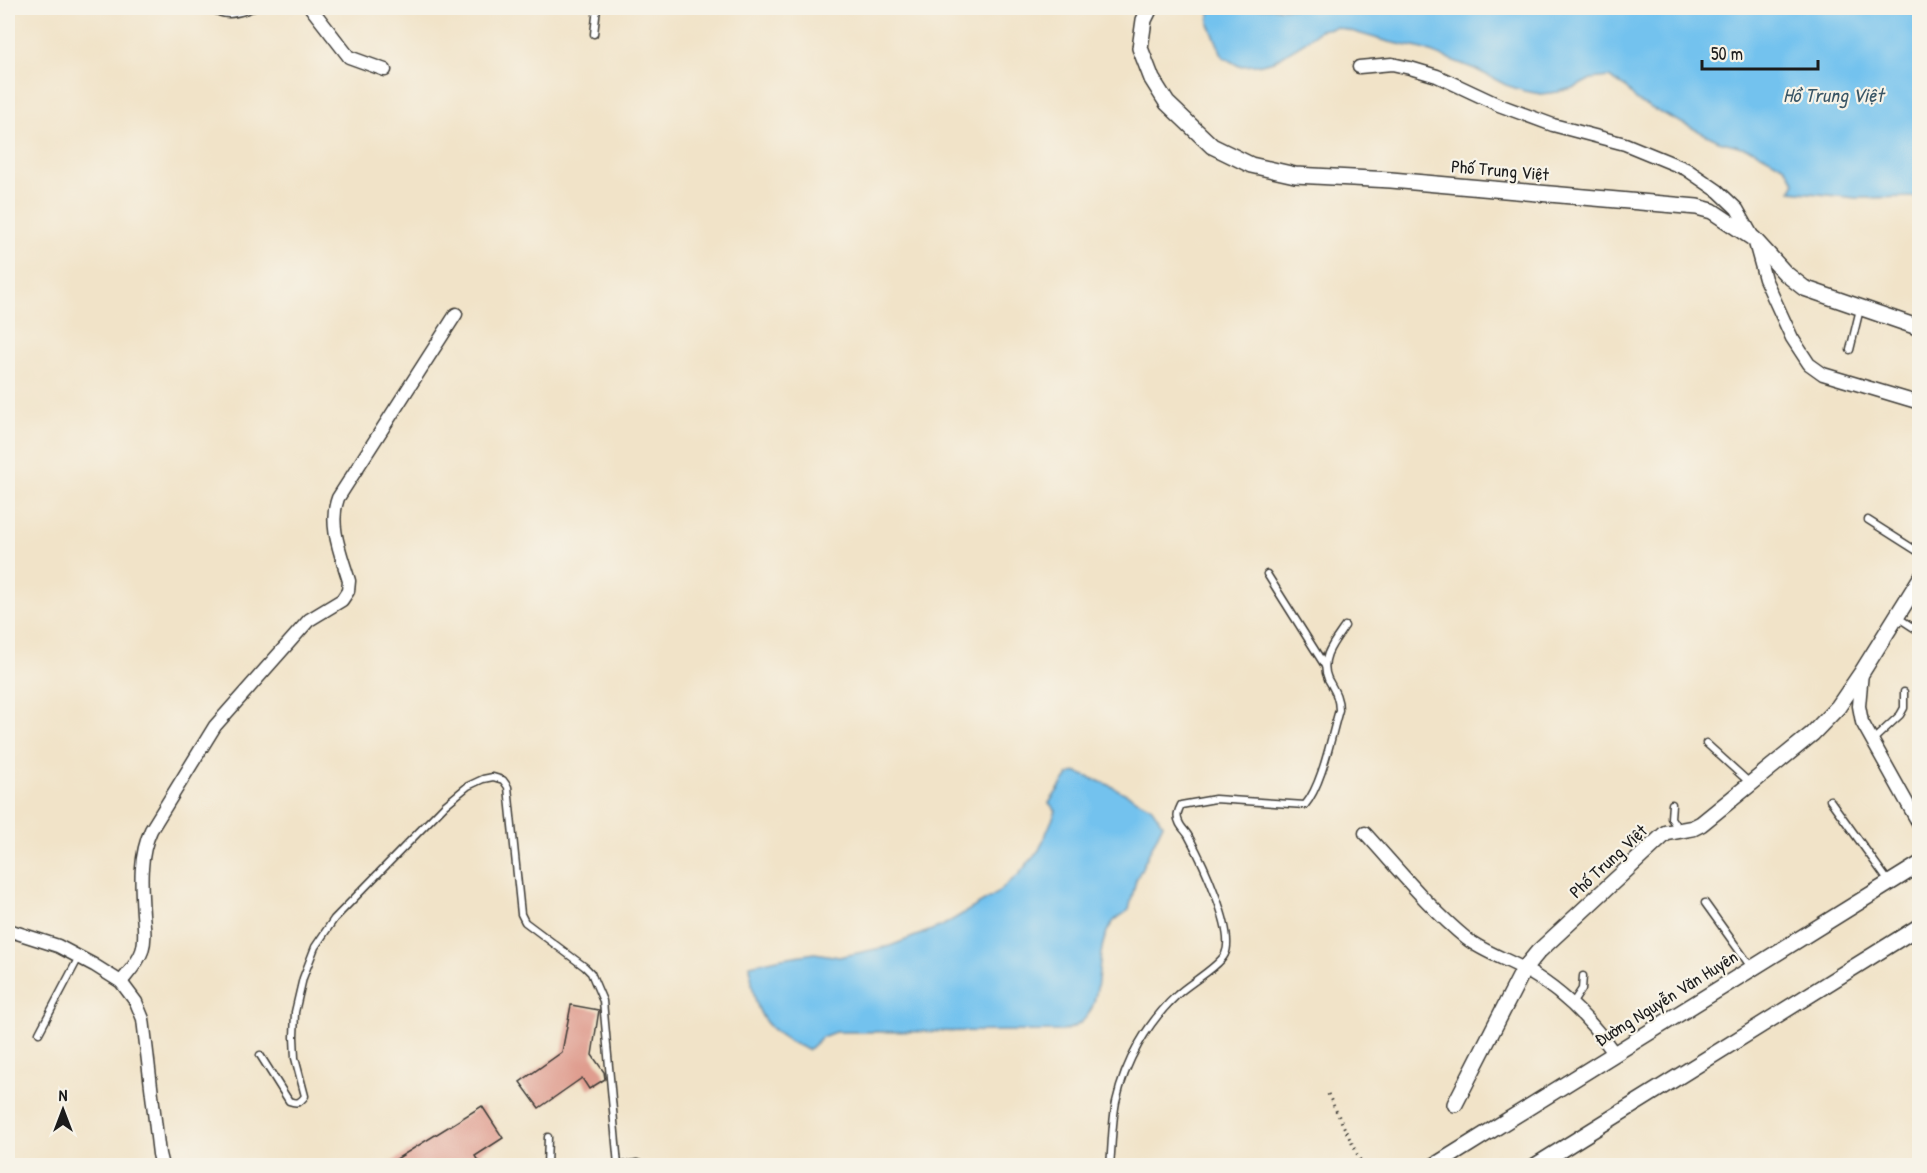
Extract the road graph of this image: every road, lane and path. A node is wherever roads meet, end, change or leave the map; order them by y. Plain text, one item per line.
1 (212, 8) edge
2 (255, 8) edge
3 (310, 8) edge
4 (597, 8) edge
5 (1150, 8) edge
6 (594, 34) dead end
7 (1359, 67) dead end
8 (385, 70) dead end
9 (1754, 240) junction
10 (1860, 308) junction
11 (456, 314) dead end
12 (1920, 328) edge
13 (1850, 350) dead end
14 (1920, 404) edge
15 (1868, 520) dead end
16 (1920, 553) edge
17 (1268, 574) dead end
18 (1920, 579) edge
19 (1897, 617) junction
20 (1345, 626) dead end
21 (1920, 632) edge
22 (1325, 666) junction
23 (1862, 672) junction
24 (1904, 692) dead end
25 (1873, 740) junction
26 (1706, 743) dead end
27 (1751, 784) junction
28 (1830, 800) dead end
29 (1672, 804) dead end
30 (1920, 826) edge
31 (1680, 831) junction
32 (1365, 833) dead end
33 (1920, 864) edge
34 (1890, 882) junction
35 (1705, 903) dead end
36 (1920, 926) edge
37 (8, 930) edge
38 (79, 957) junction
39 (1752, 968) junction
40 (1524, 969) junction
41 (1583, 976) dead end
42 (120, 982) junction
43 (1572, 1005) junction
44 (39, 1033) dead end
45 (1614, 1053) junction
46 (260, 1055) dead end
47 (1328, 1094) dead end
48 (1455, 1104) dead end
49 (548, 1137) dead end
50 (617, 1165) edge
51 (162, 1166) edge
52 (547, 1166) edge
53 (645, 1166) edge
54 (1110, 1166) edge
55 (1363, 1166) edge
56 (1434, 1166) edge
57 (1535, 1166) edge

1 - 2 lane
3 - 8 street
4 - 6 lane
5 - 9 street, Phố Trung Việt
7 - 9 street
9 - 10 street, Phố Trung Việt
9 - 14 street
10 - 12 street, Phố Trung Việt
10 - 13 lane
11 - 42 street
15 - 16 lane
17 - 22 lane
18 - 19 street, Phố Trung Việt
19 - 21 lane
19 - 23 street, Phố Trung Việt
20 - 22 lane
22 - 54 lane
23 - 25 street
23 - 27 street, Phố Trung Việt
24 - 25 lane
25 - 30 street
26 - 27 lane
27 - 31 street, Phố Trung Việt
28 - 34 lane
29 - 31 lane
31 - 40 street, Phố Trung Việt
32 - 40 street
33 - 34 street, Đường Nguyễn Văn Huyên
34 - 39 street, Đường Nguyễn Văn Huyên
35 - 39 lane
36 - 57 street
37 - 38 street
38 - 42 street
38 - 44 lane
39 - 45 street, Đường Nguyễn Văn Huyên
40 - 43 street
40 - 48 street, Phố Trung Việt
41 - 43 lane
42 - 51 street
43 - 45 street
45 - 56 street, Đường Nguyễn Văn Huyên
46 - 50 lane
47 - 55 path
49 - 52 lane
50 - 53 lane

